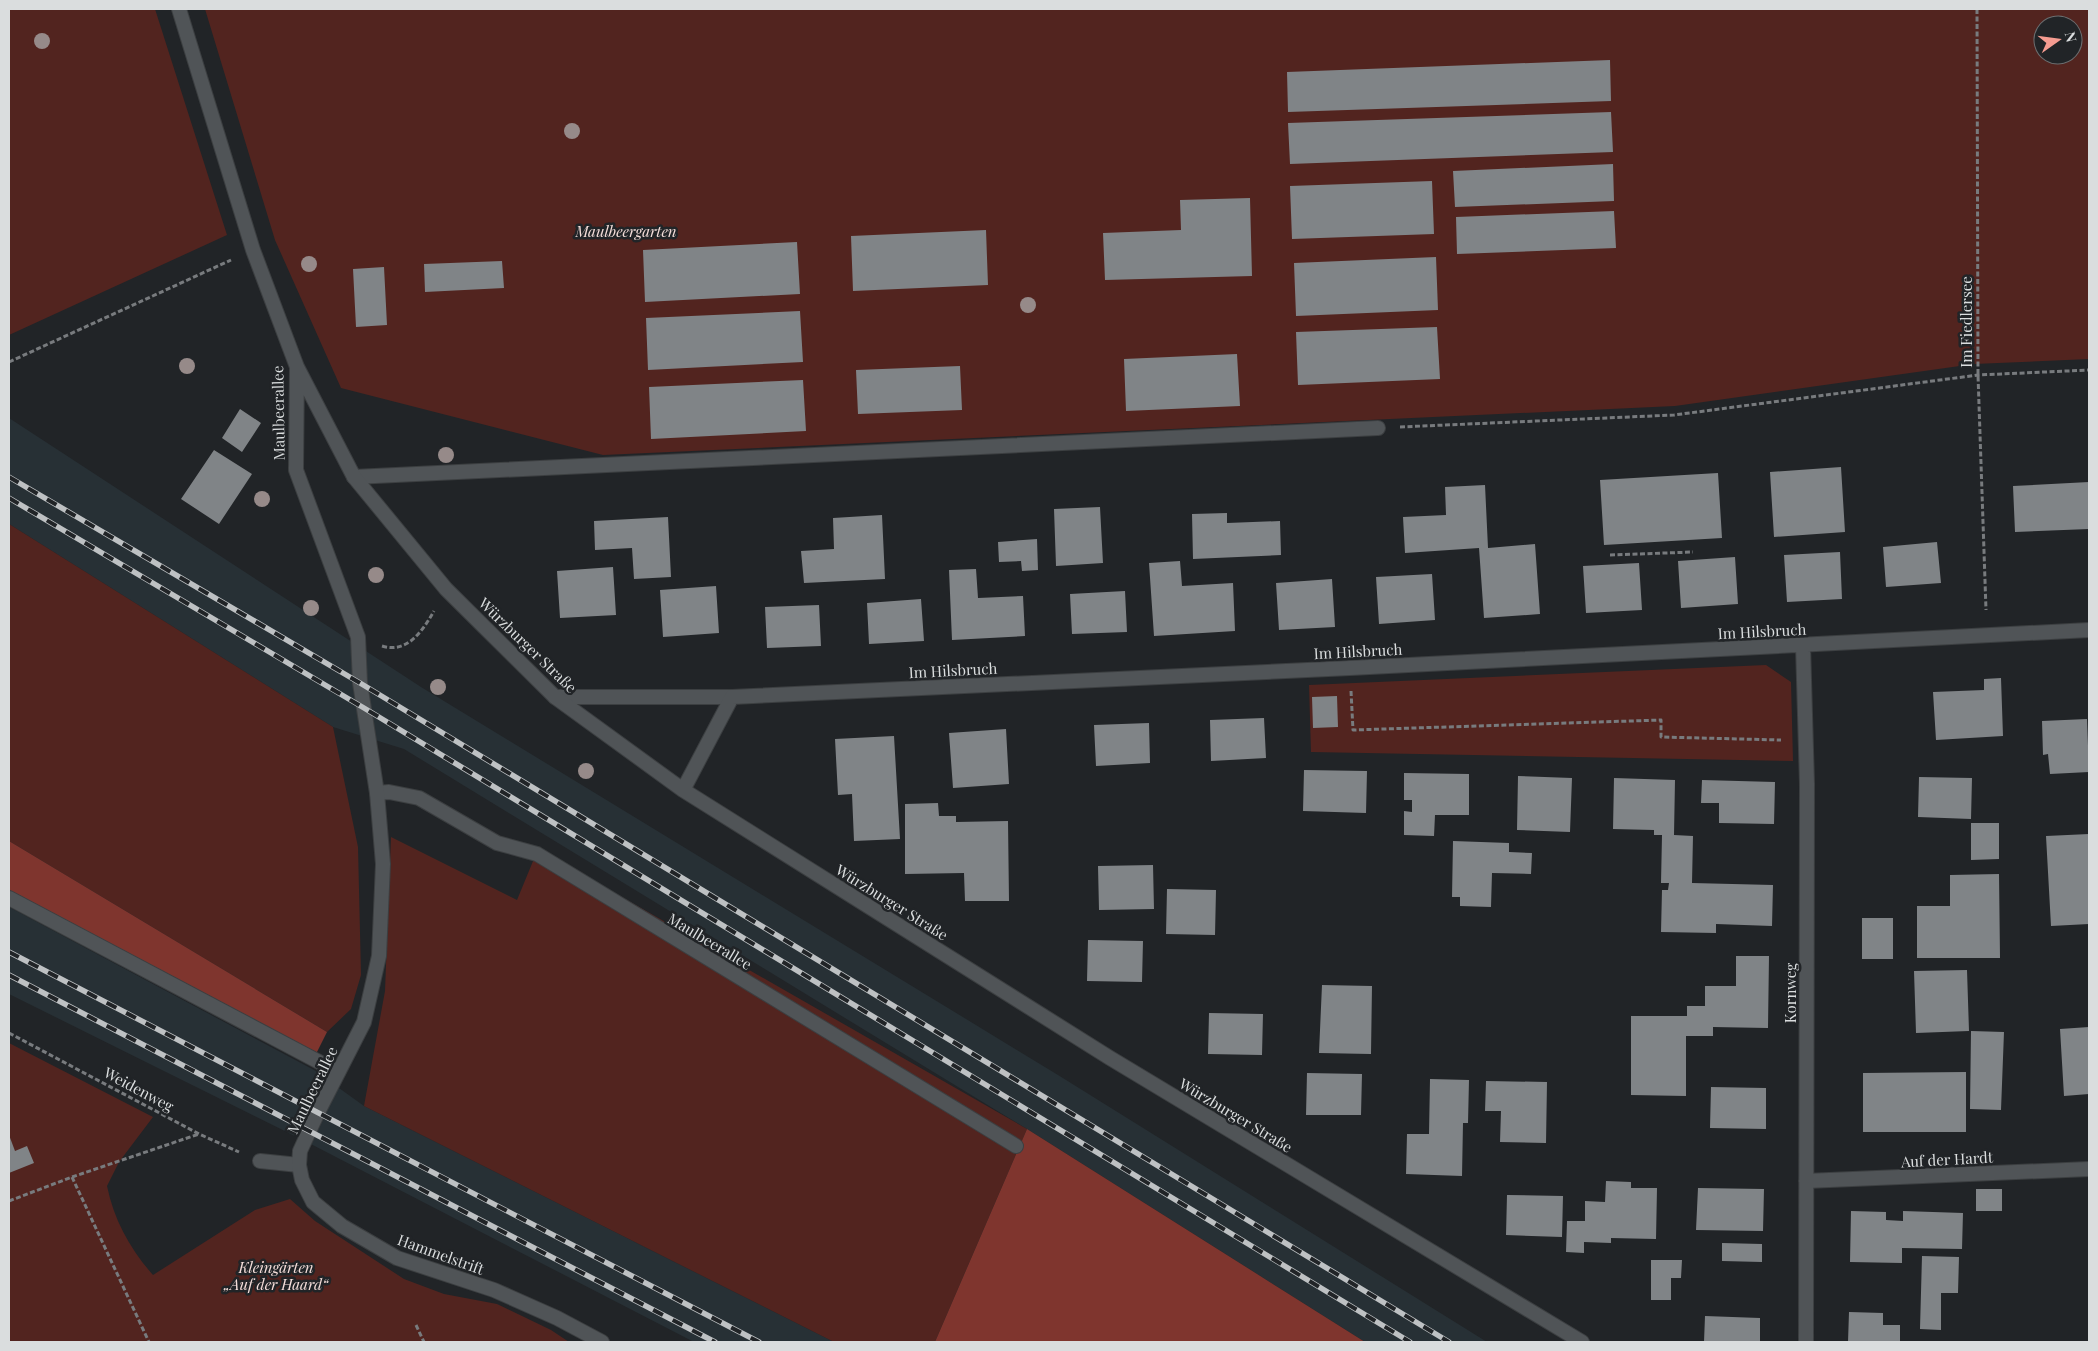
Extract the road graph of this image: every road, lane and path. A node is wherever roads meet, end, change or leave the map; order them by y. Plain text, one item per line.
1 (179, 9) edge
2 (1977, 9) edge
3 (253, 250) junction
4 (9, 362) edge
5 (296, 366) junction
6 (2089, 370) edge
7 (1978, 375) junction
8 (1378, 428) joint
9 (354, 477) junction
10 (1693, 552) dead end
11 (1610, 555) dead end
12 (446, 589) junction
13 (2089, 630) edge
14 (1987, 634) junction
15 (358, 637) junction
16 (1803, 645) junction
17 (1350, 668) junction
18 (555, 697) junction
19 (732, 697) junction
20 (1806, 740) junction
21 (683, 790) junction
22 (377, 793) junction
23 (9, 898) edge
24 (9, 1033) edge
25 (338, 1072) junction
26 (199, 1134) junction
27 (1016, 1146) dead end
28 (260, 1161) joint
29 (299, 1165) junction
30 (2089, 1169) edge
31 (72, 1177) junction
32 (1806, 1181) junction
33 (9, 1202) edge
34 (416, 1325) dead end
35 (149, 1342) edge
36 (424, 1342) edge
37 (602, 1342) edge
38 (1582, 1342) edge
39 (1806, 1342) edge

1 - 3 street, Maulbeerallee
2 - 7 path, Im Fiedlersee
3 - 4 path
3 - 5 street, Maulbeerallee
5 - 9 street, Würzburger Straße
5 - 15 street, Maulbeerallee
6 - 7 path
7 - 8 path
7 - 14 path, Im Fiedlersee
8 - 9 street
9 - 12 street, Würzburger Straße
10 - 11 path
12 - 15 path
12 - 18 street, Würzburger Straße
13 - 14 street, Im Hilsbruch
14 - 16 street, Im Hilsbruch
15 - 22 street, Maulbeerallee
16 - 17 street, Im Hilsbruch
16 - 20 street, Kornweg
17 - 19 street, Im Hilsbruch
17 - 20 path
18 - 19 street, Im Hilsbruch
18 - 21 street, Würzburger Straße
19 - 21 street
20 - 32 street, Kornweg
21 - 38 street, Würzburger Straße
22 - 25 street, Maulbeerallee
22 - 27 street, Maulbeerallee
23 - 25 street
24 - 26 path, Weidenweg
25 - 29 street, Maulbeerallee
26 - 28 path, Weidenweg
26 - 31 path
28 - 29 street
29 - 37 street, Hammelstrift
30 - 32 street, Auf der Hardt
31 - 33 path
31 - 35 path
32 - 39 street, Kornweg
34 - 36 path

